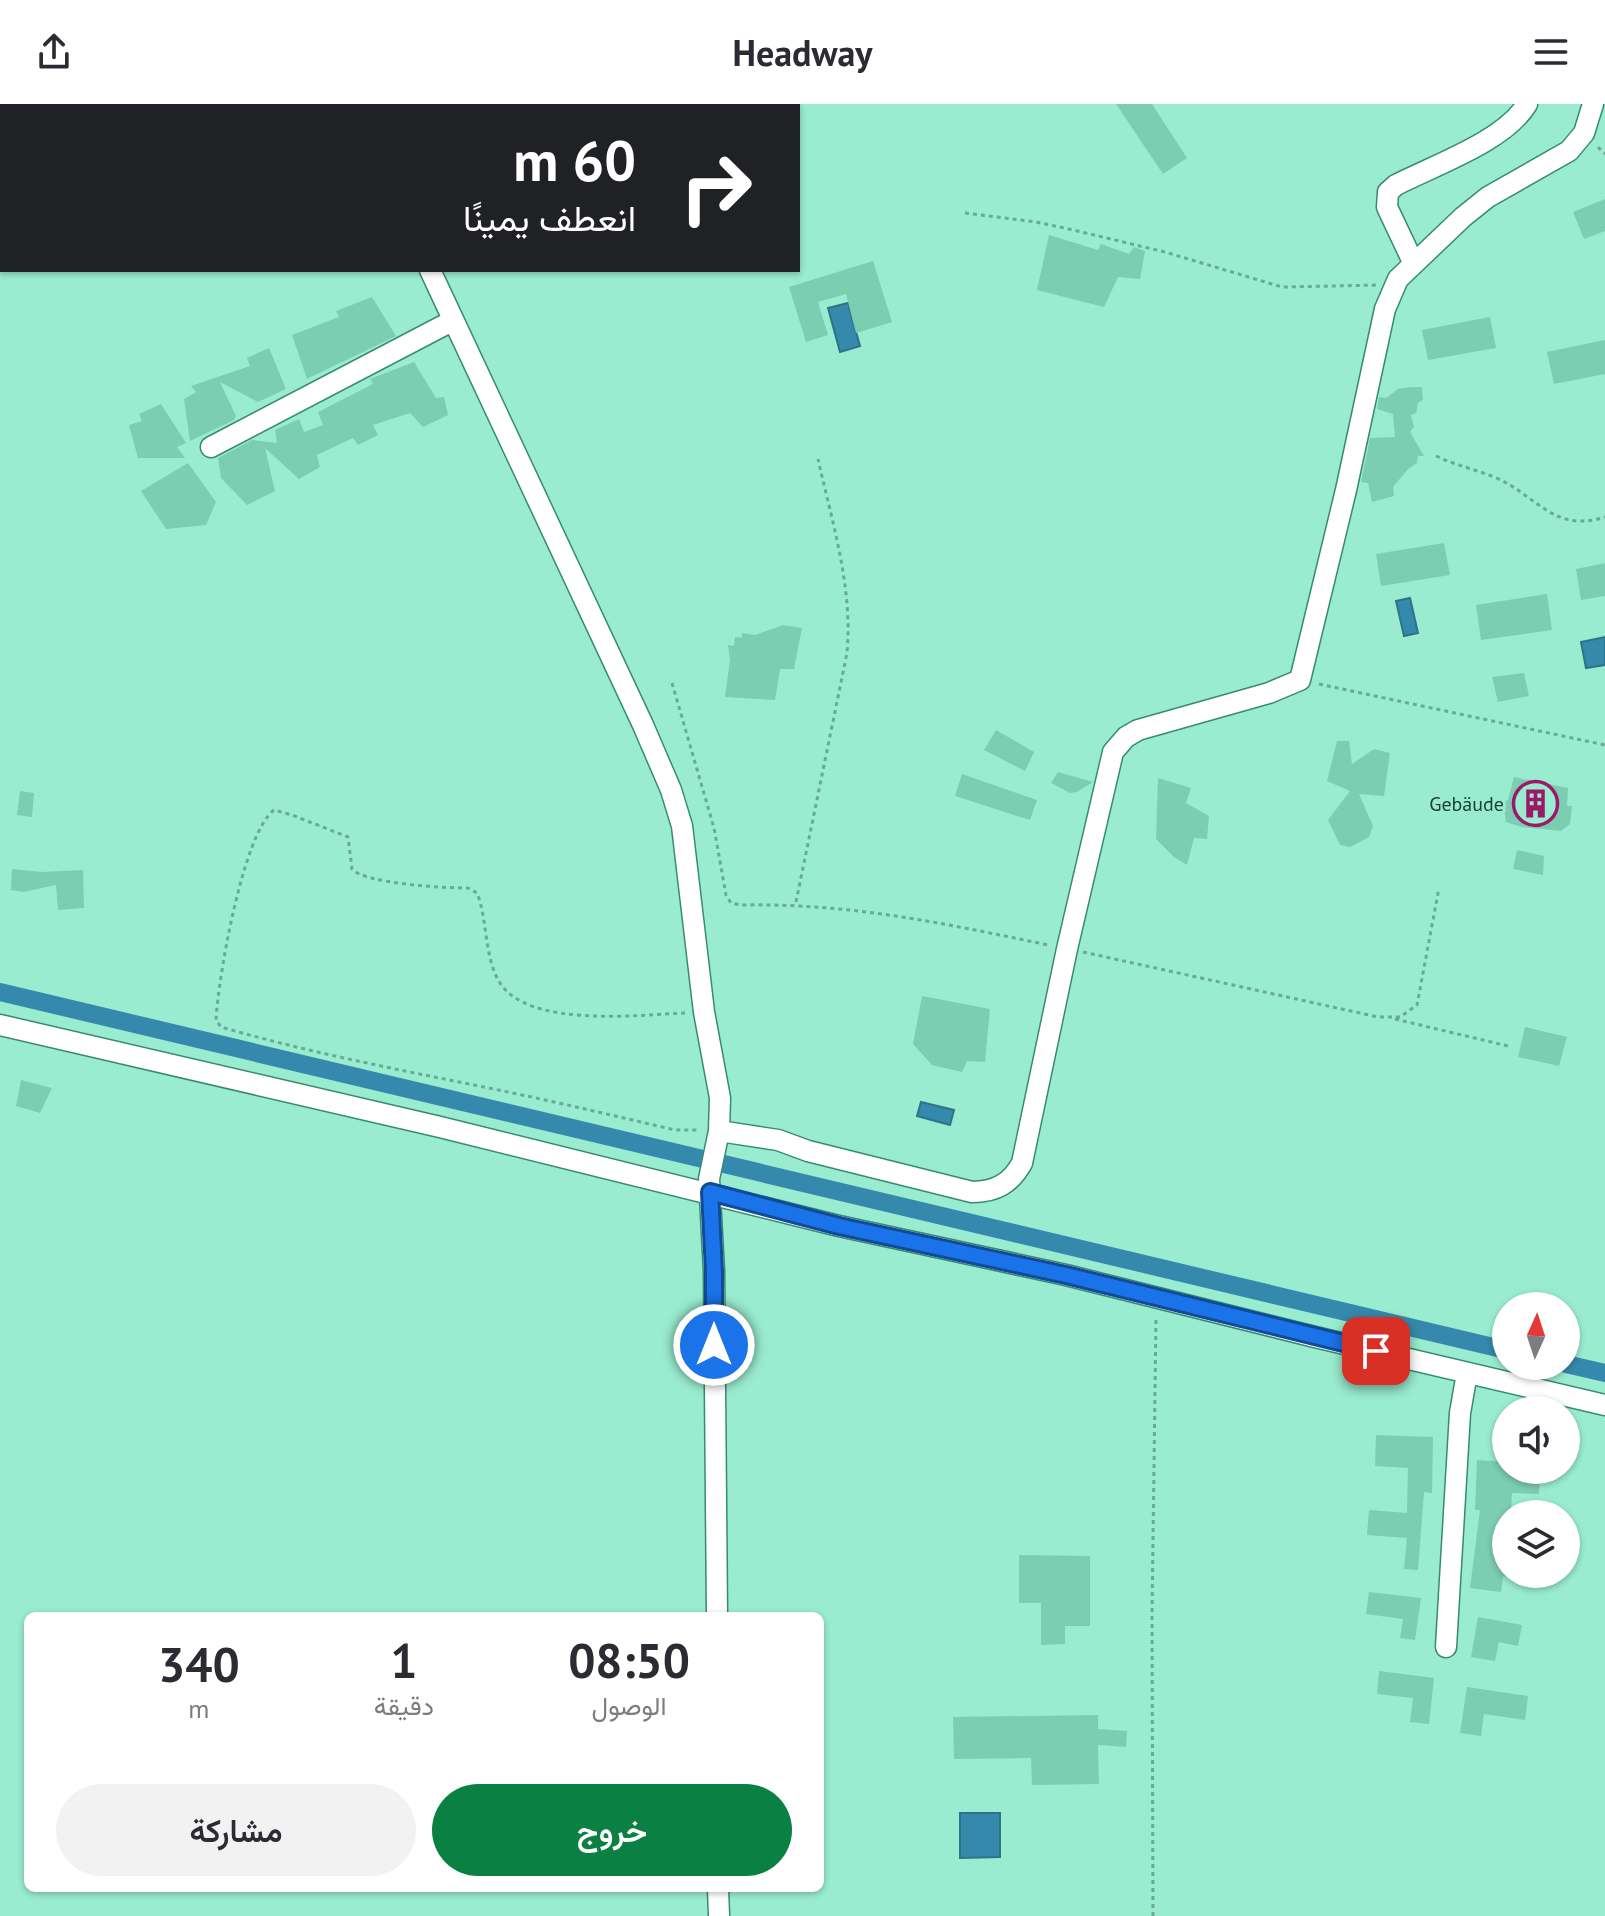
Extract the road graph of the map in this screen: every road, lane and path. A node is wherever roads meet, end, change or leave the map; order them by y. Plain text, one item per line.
1 (1527, 104) edge
2 (1593, 104) edge
3 (965, 213) dead end
4 (1413, 262) junction
5 (431, 272) edge
6 (1394, 286) junction
7 (452, 321) junction
8 (211, 447) dead end
9 (1436, 456) dead end
10 (818, 459) dead end
11 (1605, 517) edge
12 (1300, 680) junction
13 (672, 683) dead end
14 (1605, 745) edge
15 (1439, 888) dead end
16 (795, 904) junction
17 (1067, 949) junction
18 (704, 1012) junction
19 (1391, 1018) junction
20 (0, 1025) edge
21 (1508, 1046) dead end
22 (718, 1136) junction
23 (710, 1186) junction
24 (1156, 1297) junction
25 (1467, 1373) junction
26 (1605, 1405) edge
27 (717, 1612) edge
28 (1446, 1647) dead end
29 (718, 1892) edge
30 (719, 1916) edge
31 (1153, 1916) edge

1 - 4 street
2 - 4 street
3 - 6 path
4 - 6 street
5 - 7 street
6 - 12 street
7 - 8 street
7 - 18 street
9 - 11 path
10 - 16 path
12 - 14 path
12 - 17 street
13 - 16 path
15 - 19 path
16 - 17 path
17 - 19 path
17 - 22 street
18 - 22 street
18 - 22 path
19 - 21 path
20 - 23 street
22 - 23 street
23 - 24 street
23 - 27 street
24 - 25 street
24 - 31 path
25 - 26 street
25 - 28 street
29 - 30 street

